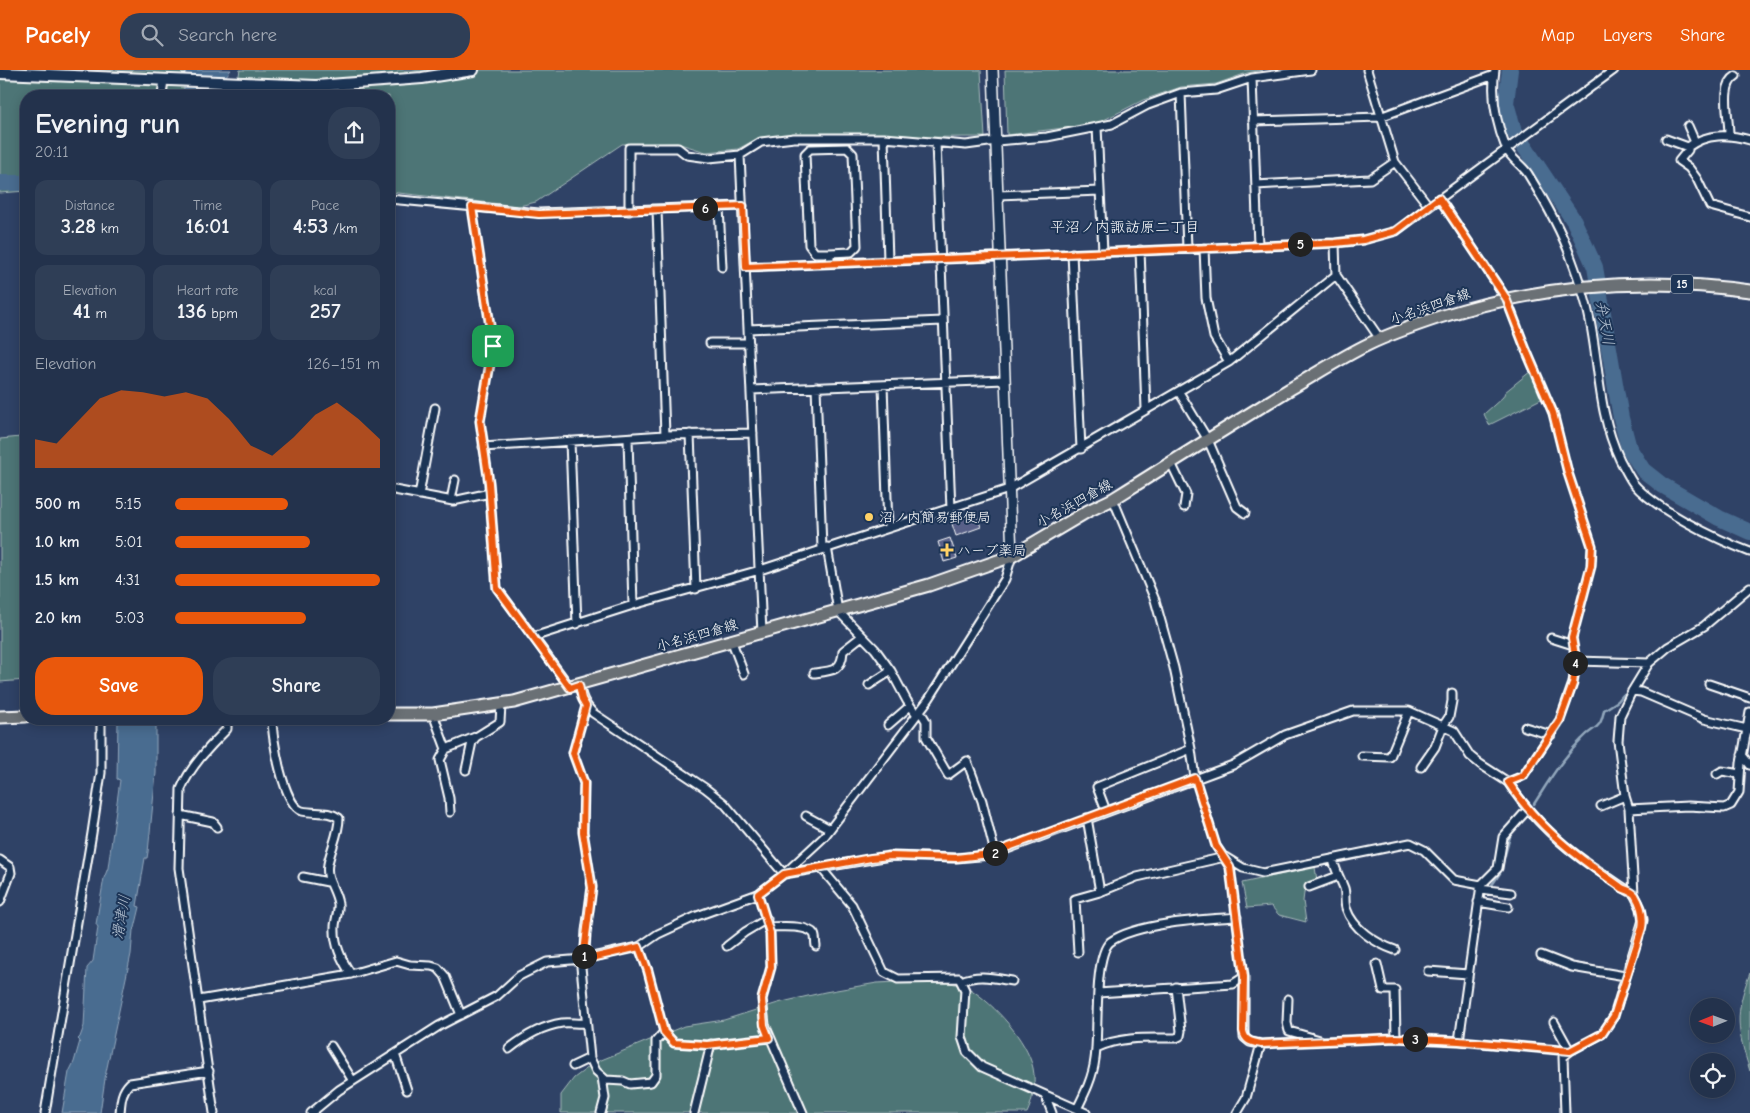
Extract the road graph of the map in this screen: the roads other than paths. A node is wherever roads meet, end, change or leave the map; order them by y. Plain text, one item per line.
1 (472, 70) edge
2 (993, 70) edge
3 (1311, 70) edge
4 (1367, 70) edge
5 (1614, 70) edge
6 (1494, 72) edge
7 (0, 73) edge
8 (1736, 76) dead end
9 (1252, 78) junction
10 (164, 79) junction
11 (163, 90) edge
12 (1181, 93) junction
13 (1380, 117) junction
14 (1253, 121) junction
15 (1688, 126) dead end
16 (1097, 127) junction
17 (1729, 134) junction
18 (884, 138) junction
19 (1666, 139) dead end
20 (1750, 140) edge
21 (996, 141) junction
22 (1695, 142) junction
23 (936, 143) junction
24 (1688, 147) junction
25 (1507, 150) junction
26 (740, 155) junction
27 (1395, 162) junction
28 (1256, 185) junction
29 (1100, 191) junction
30 (998, 194) junction
31 (1439, 198) junction
32 (395, 200) edge
33 (1428, 205) junction
34 (743, 206) junction
35 (472, 207) junction
36 (719, 207) junction
37 (657, 210) junction
38 (629, 211) junction
39 (1750, 217) edge
40 (1335, 243) junction
41 (1258, 246) junction
42 (1187, 248) junction
43 (1204, 248) junction
44 (1140, 250) junction
45 (1103, 252) junction
46 (830, 253) junction
47 (1072, 253) junction
48 (1000, 256) junction
49 (940, 258) junction
50 (888, 260) junction
51 (830, 263) junction
52 (746, 267) junction
53 (722, 268) dead end
54 (1336, 275) junction
55 (1584, 286) junction
56 (1750, 291) edge
57 (1506, 298) junction
58 (943, 321) junction
59 (748, 329) junction
60 (1380, 339) junction
61 (710, 343) dead end
62 (749, 343) junction
63 (1229, 362) junction
64 (1005, 380) junction
65 (945, 382) junction
66 (883, 384) junction
67 (816, 387) junction
68 (751, 390) junction
69 (1179, 392) junction
70 (435, 408) dead end
71 (1146, 409) junction
72 (753, 433) junction
73 (690, 434) junction
74 (665, 435) junction
75 (628, 439) junction
76 (1208, 440) junction
77 (570, 441) junction
78 (483, 446) junction
79 (1080, 449) junction
80 (1170, 463) junction
81 (455, 480) dead end
82 (1009, 489) junction
83 (395, 490) edge
84 (490, 493) junction
85 (419, 495) junction
86 (1113, 499) junction
87 (451, 500) junction
88 (1184, 507) dead end
89 (950, 509) junction
90 (1245, 513) dead end
91 (888, 527) junction
92 (825, 548) junction
93 (1750, 552) edge
94 (1012, 556) junction
95 (760, 570) junction
96 (1750, 587) edge
97 (696, 589) junction
98 (633, 605) junction
99 (838, 611) junction
100 (577, 624) junction
101 (762, 633) junction
102 (862, 636) junction
103 (533, 637) junction
104 (1551, 638) dead end
105 (732, 642) junction
106 (1572, 645) junction
107 (1576, 661) junction
108 (1649, 664) junction
109 (891, 671) junction
110 (814, 673) dead end
111 (744, 674) dead end
112 (1709, 684) dead end
113 (869, 685) dead end
114 (574, 686) junction
115 (1632, 691) junction
116 (1452, 693) dead end
117 (1750, 698) edge
118 (501, 705) junction
119 (586, 706) junction
120 (910, 706) junction
121 (1409, 711) junction
122 (1750, 712) edge
123 (918, 713) junction
124 (395, 714) edge
125 (433, 714) junction
126 (20, 716) edge
127 (0, 717) edge
128 (102, 725) edge
129 (227, 725) edge
130 (273, 725) edge
131 (888, 725) dead end
132 (1443, 726) junction
133 (1525, 727) dead end
134 (1747, 729) junction
135 (1550, 734) junction
136 (476, 737) junction
137 (446, 749) junction
138 (1191, 749) junction
139 (1742, 755) junction
140 (1362, 756) dead end
141 (1750, 765) edge
142 (1421, 767) dead end
143 (466, 770) dead end
144 (1717, 774) dead end
145 (1740, 774) junction
146 (1195, 778) junction
147 (1508, 782) junction
148 (1625, 796) junction
149 (1601, 806) dead end
150 (1528, 809) junction
151 (1629, 809) junction
152 (1106, 811) junction
153 (450, 812) dead end
154 (180, 815) junction
155 (806, 816) dead end
156 (1087, 818) junction
157 (217, 827) dead end
158 (830, 829) junction
159 (995, 853) junction
160 (1225, 857) junction
161 (1333, 859) junction
162 (0, 860) edge
163 (821, 868) junction
164 (784, 874) junction
165 (1338, 876) junction
166 (303, 877) dead end
167 (328, 882) junction
168 (1309, 887) dead end
169 (1480, 887) junction
170 (1100, 892) junction
171 (1511, 893) dead end
172 (758, 894) junction
173 (1634, 894) junction
174 (0, 902) edge
175 (1478, 902) junction
176 (1508, 907) dead end
177 (1237, 917) junction
178 (767, 919) junction
179 (769, 927) junction
180 (727, 946) dead end
181 (816, 946) dead end
182 (639, 947) junction
183 (1395, 950) dead end
184 (1078, 952) dead end
185 (1541, 955) dead end
186 (583, 960) junction
187 (1377, 964) dead end
188 (1428, 971) dead end
189 (351, 974) junction
190 (1468, 974) junction
191 (1625, 976) junction
192 (1244, 977) junction
193 (961, 981) junction
194 (1012, 981) dead end
195 (1176, 987) junction
196 (1098, 992) junction
197 (1288, 999) dead end
198 (199, 1000) junction
199 (461, 1015) junction
200 (1554, 1022) dead end
201 (586, 1023) junction
202 (664, 1032) junction
203 (769, 1038) junction
204 (1396, 1038) junction
205 (1459, 1041) junction
206 (1322, 1042) junction
207 (711, 1044) junction
208 (1261, 1044) junction
209 (331, 1046) dead end
210 (1096, 1048) junction
211 (509, 1049) dead end
212 (1570, 1051) junction
213 (394, 1054) junction
214 (590, 1058) junction
215 (573, 1066) dead end
216 (209, 1071) junction
217 (602, 1077) junction
218 (353, 1081) junction
219 (407, 1090) dead end
220 (1045, 1095) junction
221 (1078, 1109) junction
222 (45, 1113) edge
223 (120, 1113) edge
224 (214, 1113) edge
225 (311, 1113) edge
226 (601, 1113) edge
227 (694, 1113) edge
228 (803, 1113) edge
229 (1052, 1113) edge
230 (1086, 1113) edge
231 (1237, 1113) edge
232 (1565, 1113) edge

1 - 10 main road
2 - 21 street
3 - 9 street
4 - 13 street
5 - 25 street
6 - 13 street
6 - 25 street
7 - 10 main road
8 - 17 street
9 - 12 street
9 - 14 street
10 - 11 street
12 - 16 street
12 - 42 street
13 - 14 street
13 - 27 street
14 - 28 street
15 - 22 street
16 - 21 street
16 - 29 street
17 - 20 street
17 - 22 street
18 - 23 street
18 - 26 street
18 - 50 street
19 - 24 street
21 - 23 street
21 - 30 street
22 - 24 street
23 - 49 street
24 - 39 street
25 - 31 street
25 - 55 street
26 - 34 street
26 - 38 street
27 - 28 street
27 - 33 street
28 - 41 street
29 - 30 street
29 - 45 street
30 - 48 street
31 - 33 street
31 - 57 street
32 - 35 street
33 - 40 street
34 - 36 street
34 - 52 street
35 - 38 street
35 - 78 street
36 - 37 street
36 - 53 street
37 - 38 street
37 - 74 street
40 - 41 street
40 - 54 street
41 - 43 street
42 - 43 street
42 - 44 street
43 - 63 street
44 - 45 street
44 - 71 street
45 - 47 street
46 - 46 street
46 - 51 street
47 - 48 street
47 - 79 street
48 - 49 street
48 - 64 street
49 - 50 street
49 - 58 street
50 - 51 street
51 - 52 street
52 - 59 street
54 - 60 street
54 - 63 street
55 - 56 main road, 小名浜四倉線 / 15
55 - 57 main road, 小名浜四倉線 / 15
55 - 93 street
57 - 60 main road, 小名浜四倉線 / 15
57 - 106 street
58 - 59 street
58 - 65 street
59 - 62 street
60 - 76 main road, 小名浜四倉線 / 15
61 - 62 street
62 - 68 street
63 - 69 street
64 - 65 street
64 - 82 street
65 - 66 street
65 - 89 street
66 - 67 street
66 - 91 street
67 - 68 street
67 - 92 street
68 - 72 street
69 - 71 street
69 - 76 street
70 - 85 street
71 - 79 street
72 - 73 street
72 - 95 street
73 - 74 street
73 - 97 street
74 - 75 street
75 - 77 street
75 - 98 street
76 - 80 main road, 小名浜四倉線 / 15
76 - 90 street
77 - 78 street
77 - 100 street
78 - 84 street
79 - 82 street
80 - 86 main road, 小名浜四倉線 / 15
80 - 88 street
81 - 87 street
82 - 89 street
82 - 94 street
83 - 85 street
84 - 87 street
84 - 103 street
85 - 87 street
86 - 94 main road, 小名浜四倉線 / 15
86 - 138 street
89 - 91 street
91 - 92 street
92 - 95 street
92 - 99 street
94 - 99 main road, 小名浜四倉線 / 15
94 - 123 street
95 - 97 street
95 - 101 street
96 - 108 street
97 - 98 street
98 - 100 street
99 - 101 main road, 小名浜四倉線 / 15
99 - 102 street
100 - 103 street
101 - 105 main road, 小名浜四倉線 / 15
102 - 109 street
102 - 110 street
103 - 114 street
104 - 106 street
105 - 111 street
105 - 114 main road, 小名浜四倉線 / 15
106 - 107 street
107 - 108 street
107 - 135 street
108 - 115 street
109 - 113 street
109 - 120 street
112 - 117 street
114 - 118 main road, 小名浜四倉線 / 15
114 - 119 street
115 - 134 street
115 - 148 street
116 - 132 street
118 - 125 main road, 小名浜四倉線 / 15
118 - 136 street
119 - 164 street
119 - 186 street
120 - 123 street
120 - 131 street
121 - 132 street
121 - 140 street
121 - 146 street
122 - 134 street
123 - 158 street
123 - 159 street
124 - 125 main road, 小名浜四倉線 / 15
125 - 137 street
126 - 127 main road
128 - 222 street
129 - 154 street
130 - 167 street
132 - 142 street
132 - 147 street
133 - 135 street
134 - 139 street
135 - 147 street
136 - 137 street
136 - 143 street
137 - 153 street
138 - 146 street
138 - 152 street
139 - 141 street
139 - 145 street
144 - 145 street
145 - 151 street
146 - 152 street
146 - 160 street
147 - 150 street
148 - 149 street
148 - 151 street
150 - 169 street
150 - 173 street
151 - 173 street
152 - 156 street
154 - 157 street
154 - 198 street
155 - 158 street
156 - 159 street
156 - 170 street
158 - 164 street
159 - 163 street
160 - 161 street
160 - 170 street
160 - 177 street
161 - 165 street
161 - 169 street
162 - 174 street
163 - 164 street
163 - 193 street
164 - 172 street
165 - 168 street
165 - 183 street
166 - 167 street
167 - 189 street
169 - 171 street
169 - 175 street
170 - 184 street
172 - 178 street
172 - 182 street
173 - 191 street
175 - 176 street
175 - 190 street
177 - 192 street
177 - 196 street
178 - 179 street
178 - 180 street
179 - 181 street
179 - 203 street
182 - 186 street
182 - 202 street
185 - 191 street
186 - 199 street
186 - 201 street
187 - 204 street
188 - 190 street
189 - 198 street
189 - 199 street
190 - 205 street
191 - 212 street
192 - 195 street
192 - 208 street
193 - 194 street
193 - 220 street
195 - 196 street
195 - 210 street
196 - 210 street
197 - 206 street
198 - 216 street
199 - 213 street
200 - 212 street
201 - 211 street
201 - 214 street
202 - 207 street
202 - 217 street
203 - 207 street
203 - 228 street
204 - 205 street
204 - 206 street
205 - 212 street
206 - 208 street
207 - 227 street
208 - 231 street
209 - 218 street
210 - 221 street
212 - 232 street
213 - 218 street
213 - 219 street
214 - 215 street
214 - 217 street
216 - 223 street
216 - 224 street
217 - 226 street
218 - 225 street
220 - 221 street
220 - 229 street
221 - 230 street

